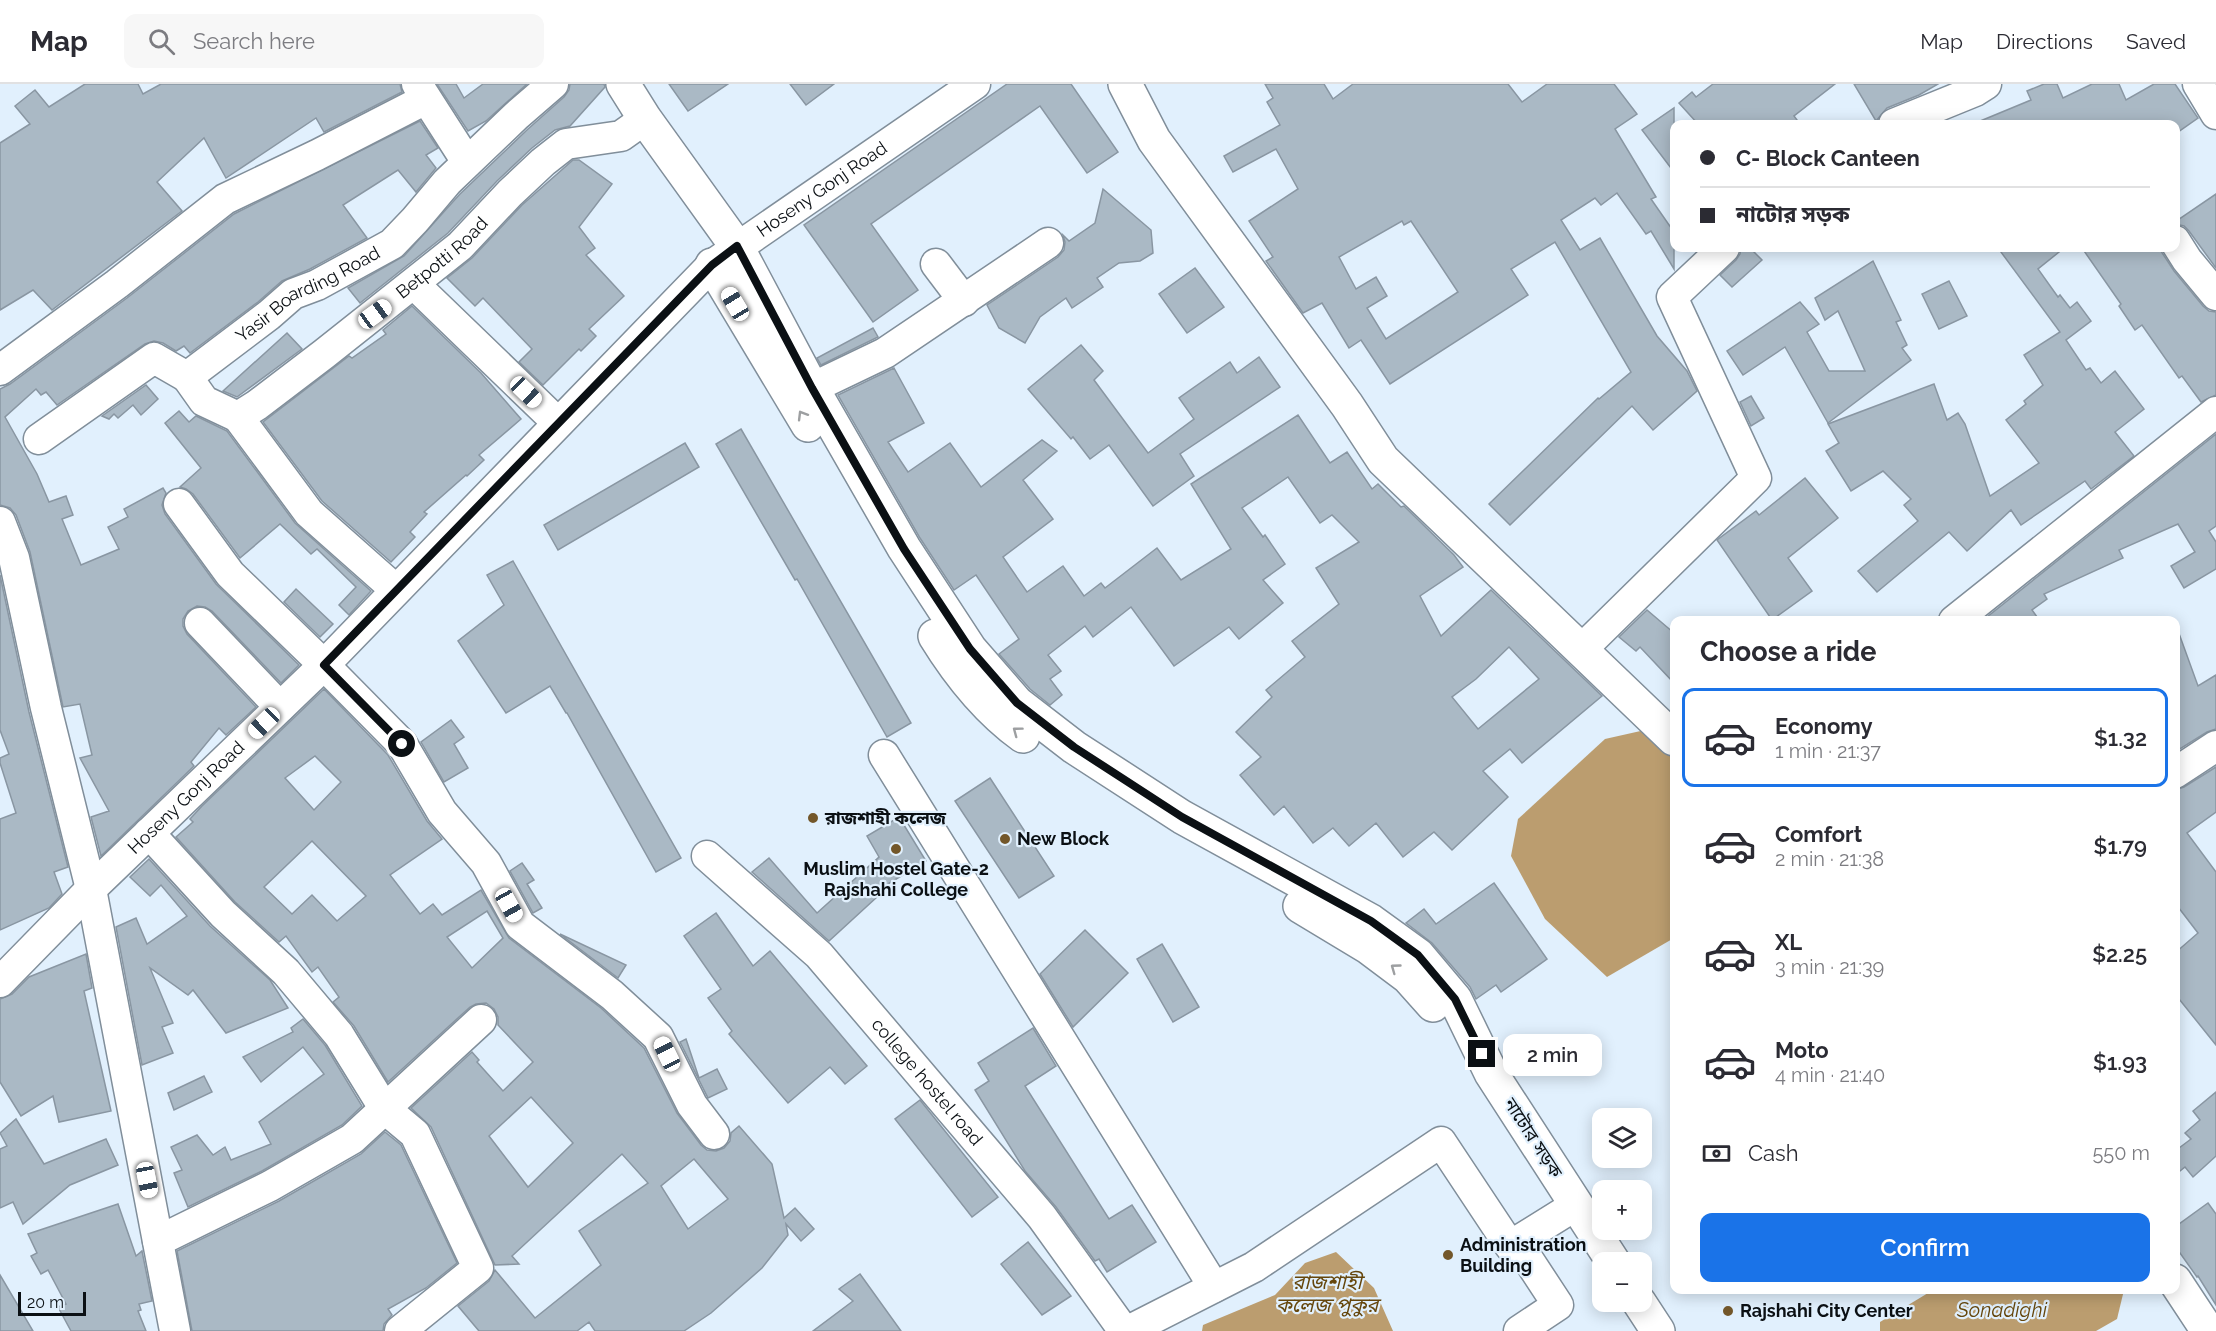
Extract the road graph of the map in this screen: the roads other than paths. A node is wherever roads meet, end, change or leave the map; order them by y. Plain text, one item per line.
1 (553, 84) edge
2 (623, 84) edge
3 (975, 84) edge
4 (1125, 84) edge
5 (1986, 84) edge
6 (2198, 84) edge
7 (421, 92) edge
8 (1941, 93) edge
9 (2216, 114) edge
10 (645, 119) junction
11 (1900, 120) edge
12 (468, 162) junction
13 (1048, 243) dead end
14 (2180, 249) edge
15 (1720, 252) edge
16 (724, 256) junction
17 (936, 264) dead end
18 (414, 284) junction
19 (2216, 295) edge
20 (964, 301) junction
21 (0, 370) edge
22 (187, 377) junction
23 (812, 388) junction
24 (2216, 412) edge
25 (238, 417) junction
26 (558, 423) junction
27 (39, 439) dead end
28 (179, 504) dead end
29 (0, 522) edge
30 (396, 590) junction
31 (1960, 616) edge
32 (200, 623) dead end
33 (1581, 650) junction
34 (324, 665) junction
35 (280, 707) junction
36 (1670, 735) edge
37 (2216, 746) edge
38 (884, 755) dead end
39 (2180, 770) edge
40 (149, 833) junction
41 (707, 856) dead end
42 (91, 889) junction
43 (0, 982) edge
44 (481, 1020) dead end
45 (1491, 1073) junction
46 (384, 1108) junction
47 (714, 1134) dead end
48 (1576, 1205) junction
49 (158, 1241) junction
50 (1516, 1241) junction
51 (1607, 1252) edge
52 (1214, 1287) junction
53 (2180, 1289) edge
54 (1646, 1312) edge
55 (175, 1331) edge
56 (400, 1331) edge
57 (1126, 1331) edge
58 (1519, 1331) edge
59 (1658, 1331) edge
60 (2208, 1331) edge

1 - 12 street, Yasir Boarding Road
2 - 10 main road
3 - 16 street, Hoseny Gonj Road
4 - 33 main road
5 - 8 street
6 - 9 street
7 - 12 street
7 - 21 street
8 - 11 street
10 - 16 main road
10 - 18 street, Betpotti Road
12 - 22 street, Yasir Boarding Road
13 - 20 street
14 - 19 street
15 - 33 street
16 - 23 main road, নাটোর সড়ক
16 - 26 street, Hoseny Gonj Road
45 -> 16 main road
17 - 20 street
18 - 25 street, Betpotti Road
18 - 26 street
20 - 23 street
22 - 25 street
22 - 27 street
23 - 45 main road, নাটোর সড়ক
24 - 31 street
25 - 30 street
26 - 30 street, Hoseny Gonj Road
28 - 34 street
29 - 42 street
30 - 34 street, Hoseny Gonj Road
32 - 35 street
33 - 36 main road
34 - 35 street, Hoseny Gonj Road
34 - 47 street
35 - 40 street, Hoseny Gonj Road
37 - 39 street
38 - 52 street
40 - 42 street, Hoseny Gonj Road
40 - 46 street
41 - 57 street, college hostel road
42 - 43 street, Hoseny Gonj Road
42 - 49 street
44 - 46 street
45 - 48 main road, নাটোর সড়ক
46 - 49 street
46 - 56 street
48 - 50 street
48 - 51 main road, নাটোর সড়ক
49 - 55 street
50 - 52 street
50 - 58 street
52 - 57 street
53 - 60 main road
54 - 59 main road

